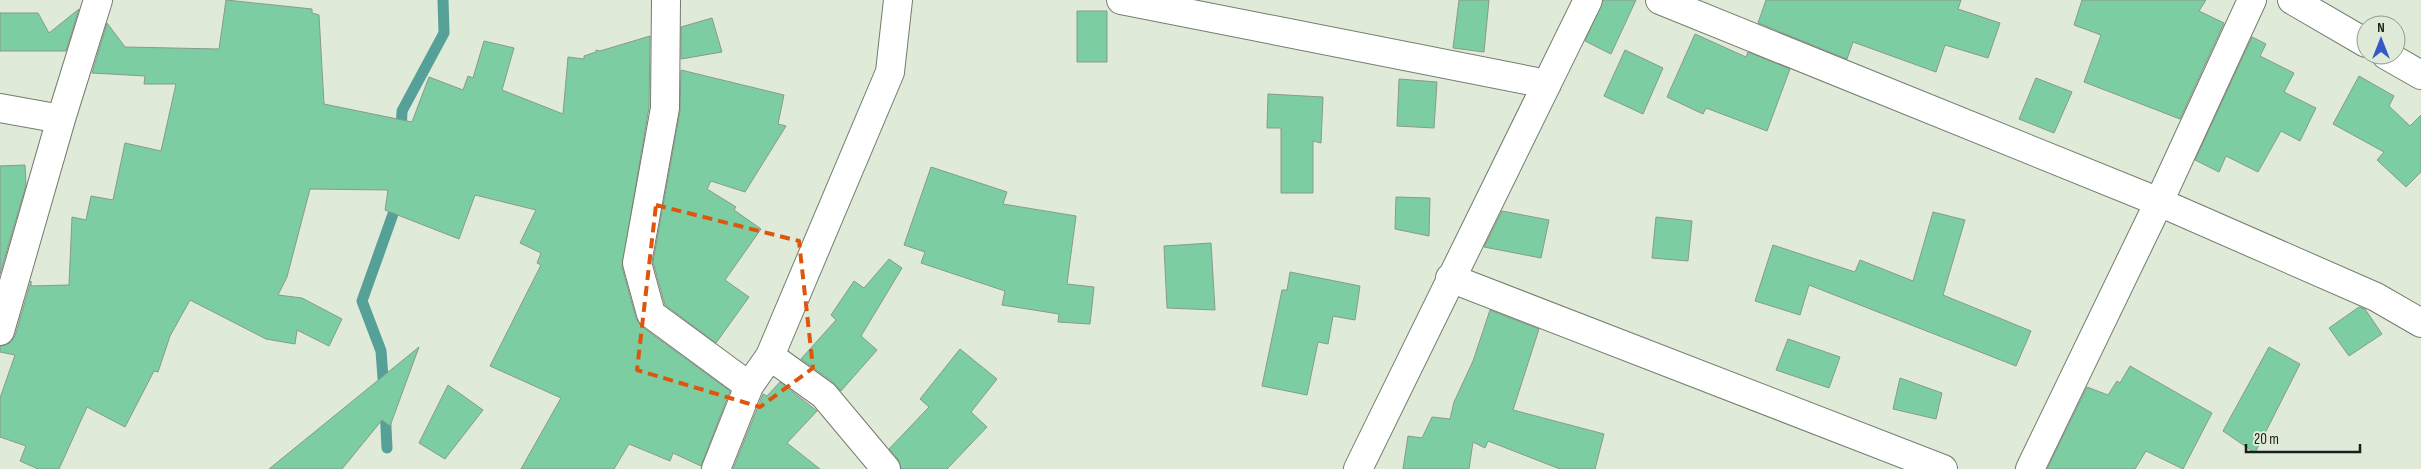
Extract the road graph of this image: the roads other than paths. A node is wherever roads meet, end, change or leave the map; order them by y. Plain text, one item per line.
1 (98, 0) edge
2 (666, 0) edge
3 (898, 0) edge
4 (1121, 0) edge
5 (1588, 0) edge
6 (1660, 0) edge
7 (2252, 0) edge
8 (2292, 0) edge
9 (2356, 37) edge
10 (2404, 65) edge
11 (2421, 75) edge
12 (1547, 84) junction
13 (0, 108) edge
14 (61, 119) junction
15 (2159, 202) junction
16 (1450, 278) junction
17 (2421, 323) edge
18 (0, 331) edge
19 (770, 356) junction
20 (749, 386) junction
21 (716, 469) edge
22 (886, 469) edge
23 (1358, 469) edge
24 (1944, 469) edge
25 (2030, 469) edge

1 - 14 street
2 - 20 street
3 - 19 street
4 - 12 street
5 - 12 street
6 - 15 street
7 - 15 street
8 - 9 street
10 - 11 street
12 - 16 street
13 - 14 street
14 - 18 street
15 - 17 street
15 - 25 street
16 - 23 street
16 - 24 street
19 - 20 street
19 - 22 street
20 - 21 street

